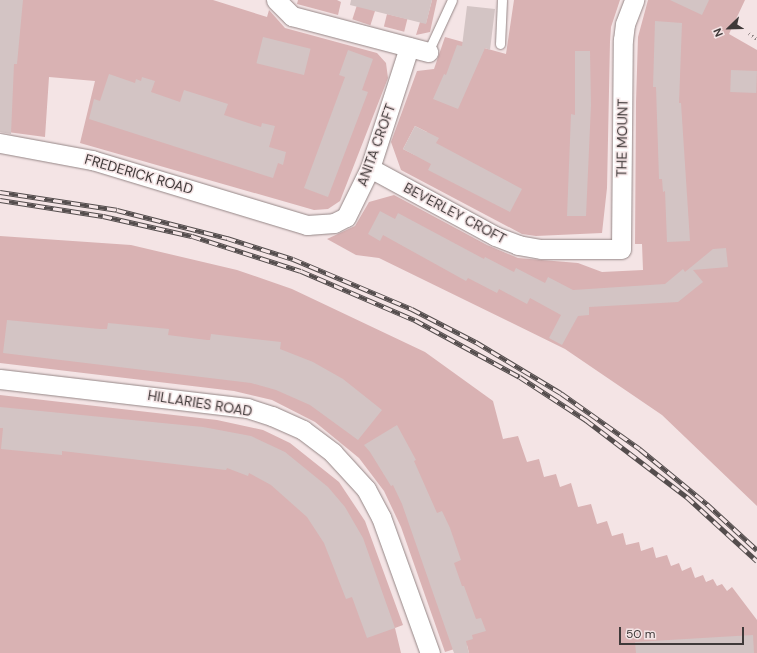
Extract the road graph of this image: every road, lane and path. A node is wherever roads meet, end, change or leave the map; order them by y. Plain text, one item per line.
1 (276, 0) edge
2 (452, 0) edge
3 (502, 0) edge
4 (634, 0) edge
5 (748, 33) dead end
6 (757, 39) edge
7 (500, 44) dead end
8 (409, 47) junction
9 (428, 52) joint
10 (0, 143) edge
11 (370, 168) junction
12 (276, 214) joint
13 (591, 250) joint
14 (0, 379) edge
15 (430, 653) edge

1 - 8 street
2 - 9 lane
3 - 7 lane
4 - 13 street, THE MOUNT
5 - 6 path
8 - 9 street
8 - 11 street, ANITA CROFT
10 - 12 street, FREDERICK ROAD
11 - 12 street, ANITA CROFT
11 - 13 street, BEVERLEY CROFT
14 - 15 street, HILLARIES ROAD

